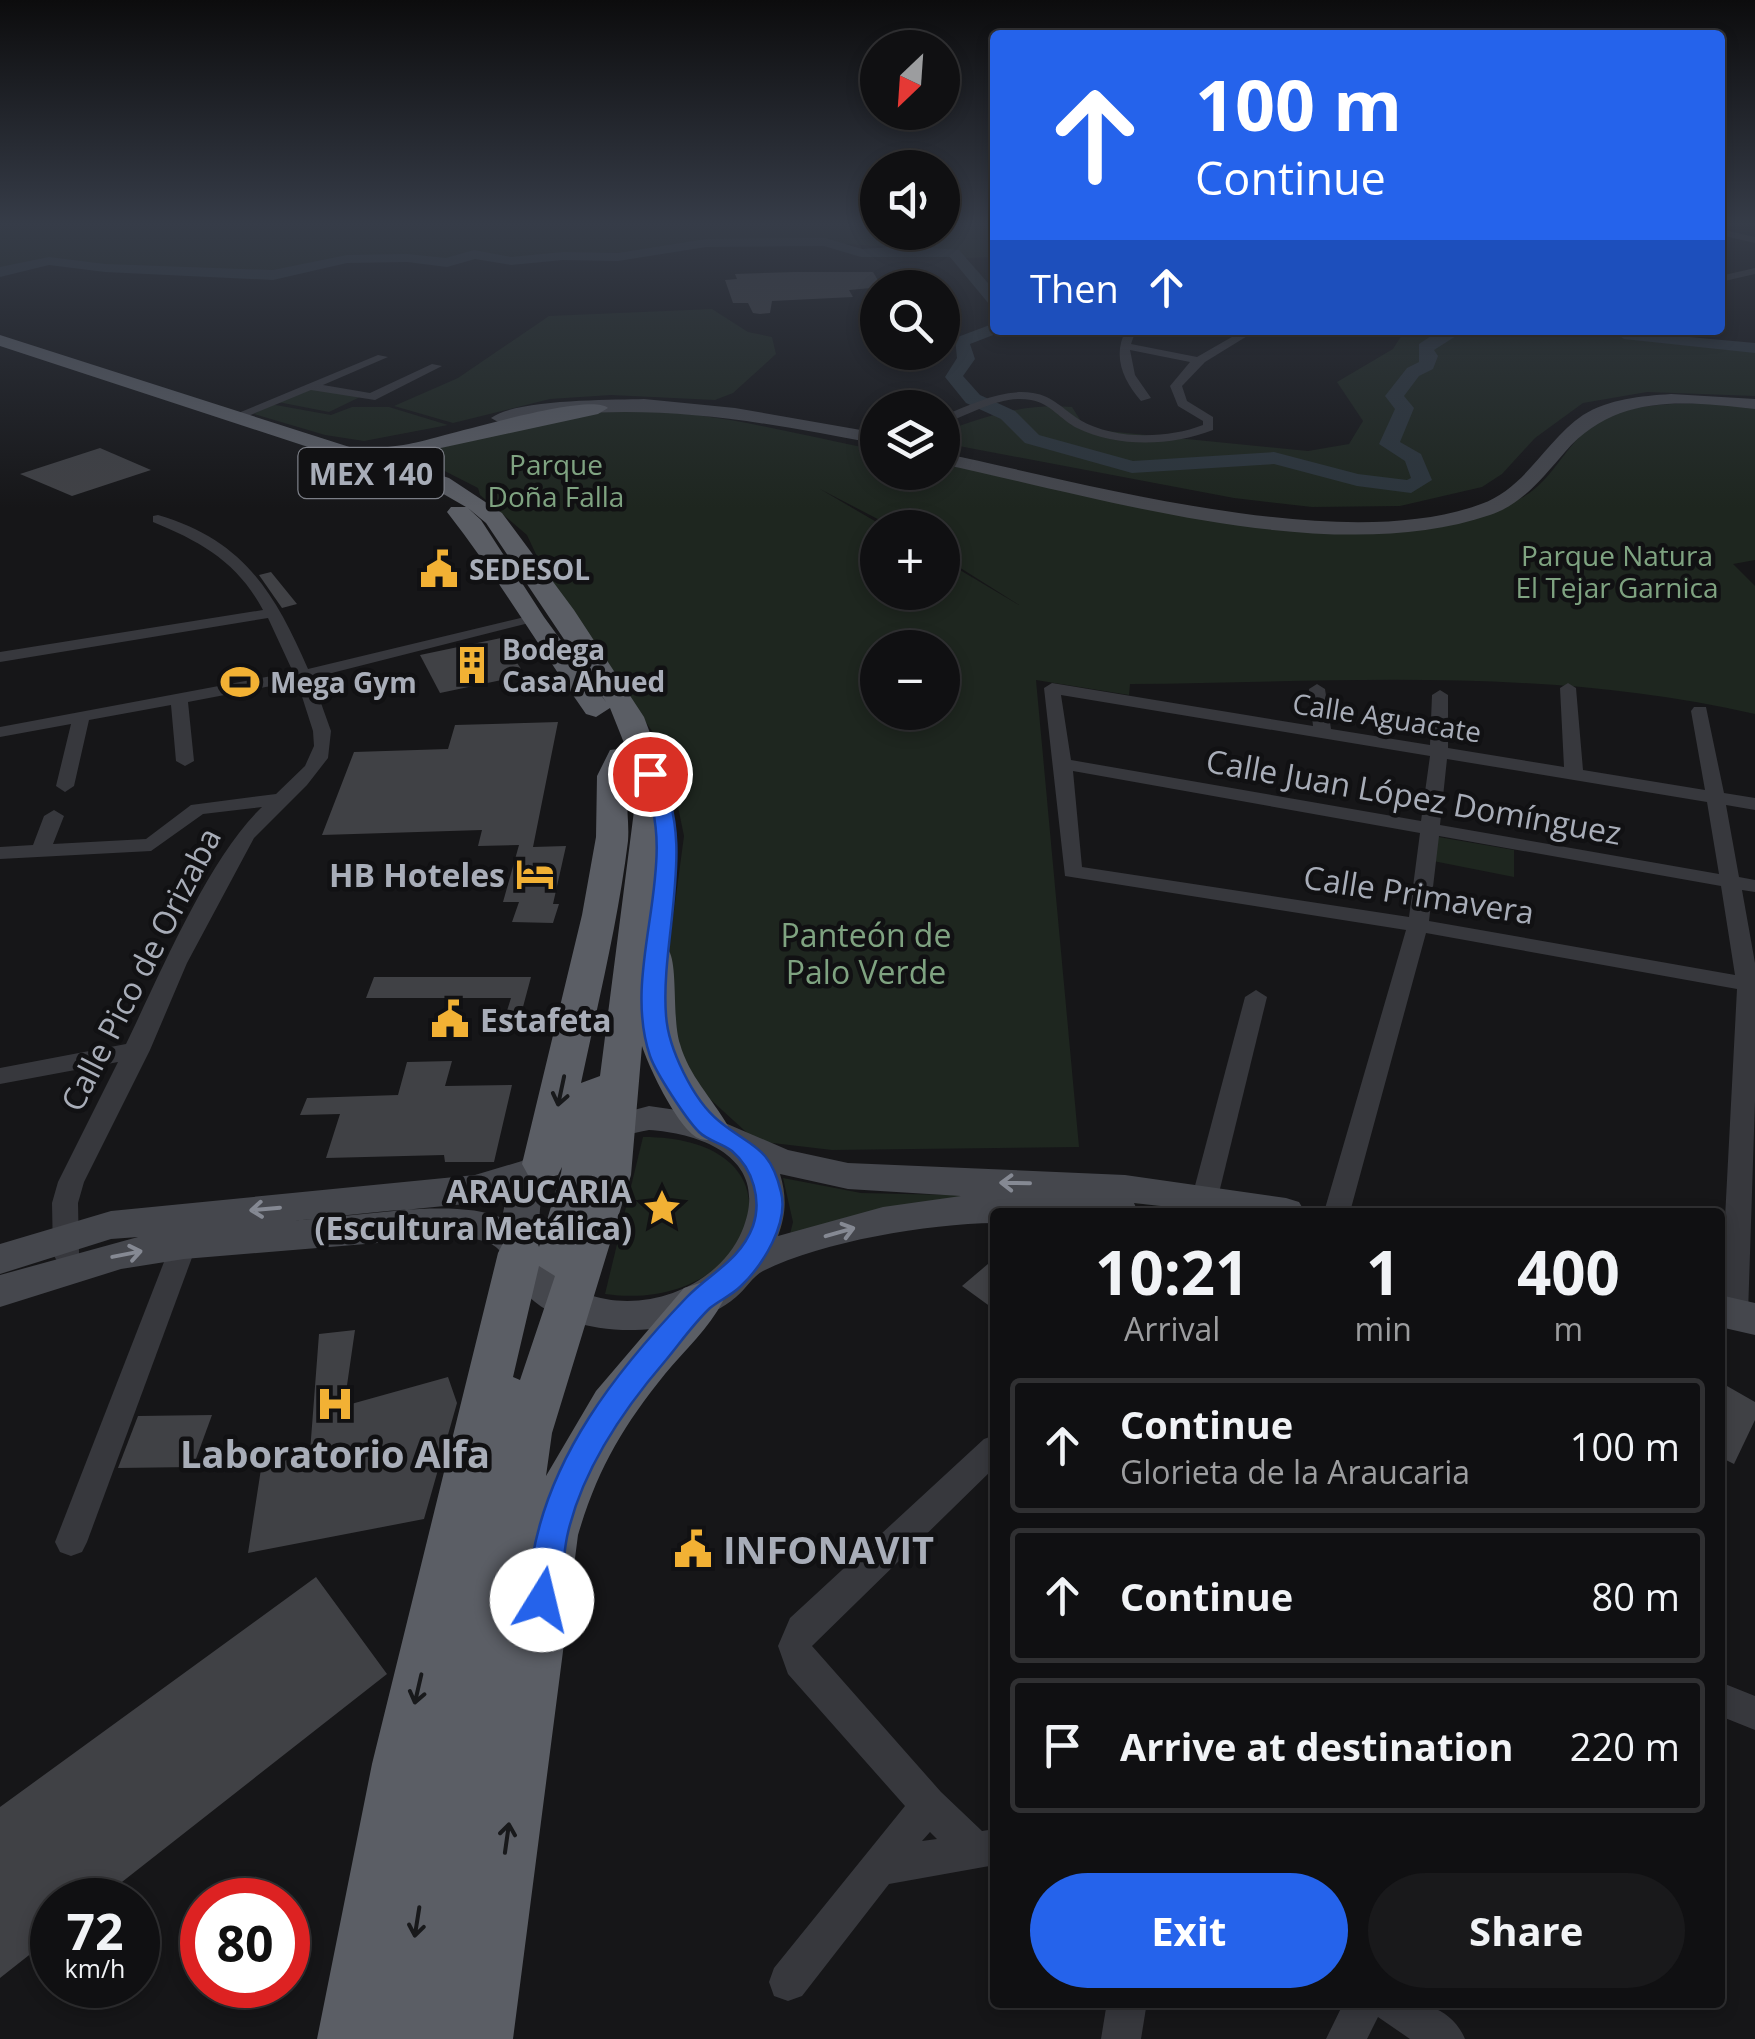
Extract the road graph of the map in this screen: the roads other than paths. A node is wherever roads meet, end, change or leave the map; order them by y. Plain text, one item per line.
1 (1128, 335) edge
2 (1244, 335) edge
3 (1125, 346) junction
4 (3, 348) edge
5 (382, 356) dead end
6 (1200, 361) junction
7 (436, 366) dead end
8 (314, 387) junction
9 (1145, 398) dead end
10 (1755, 402) edge
11 (598, 408) junction
12 (236, 416) junction
13 (960, 417) edge
14 (500, 418) joint
15 (295, 434) junction
16 (860, 439) edge
17 (860, 439) edge
18 (278, 453) dead end
19 (960, 458) edge
20 (396, 482) junction
21 (441, 483) junction
22 (158, 519) dead end
23 (273, 613) junction
24 (533, 620) junction
25 (0, 657) edge
26 (302, 675) junction
27 (1568, 688) dead end
28 (1318, 689) dead end
29 (1440, 695) dead end
30 (179, 699) junction
31 (1700, 711) dead end
32 (81, 718) junction
33 (0, 732) edge
34 (1323, 735) junction
35 (1439, 754) junction
36 (185, 761) dead end
37 (635, 764) junction
38 (1064, 764) junction
39 (1574, 774) junction
40 (66, 786) dead end
41 (1714, 797) junction
42 (278, 799) junction
43 (1755, 804) edge
44 (54, 816) dead end
45 (1432, 830) junction
46 (40, 852) junction
47 (0, 854) edge
48 (1730, 882) junction
49 (1755, 886) edge
50 (1418, 925) junction
51 (1752, 984) edge
52 (1256, 997) dead end
53 (138, 1050) junction
54 (0, 1076) edge
55 (708, 1126) junction
56 (741, 1145) junction
57 (538, 1168) junction
58 (1205, 1197) junction
59 (1264, 1208) edge
60 (1337, 1208) edge
61 (990, 1212) edge
62 (184, 1244) junction
63 (66, 1253) junction
64 (0, 1259) edge
65 (525, 1259) junction
66 (746, 1261) junction
67 (0, 1291) edge
68 (700, 1301) junction
69 (1737, 1324) edge
70 (990, 1453) edge
71 (71, 1542) dead end
72 (1725, 1701) edge
73 (1755, 1713) edge
74 (928, 1805) junction
75 (986, 1848) edge
76 (881, 1868) junction
77 (788, 1982) dead end
78 (1126, 2008) edge
79 (1362, 2008) edge
80 (1399, 2008) edge
81 (350, 2039) edge
82 (398, 2039) edge
83 (436, 2039) edge
84 (480, 2039) edge
85 (1120, 2039) edge
86 (1346, 2039) edge
87 (1445, 2039) edge

1 - 3 street
2 - 6 street
3 - 6 street
3 - 9 street
4 - 11 highway
4 - 12 highway, MEX 140
4 - 20 highway, MEX 140
5 - 8 street
6 - 13 street
7 - 8 street
8 - 12 street
10 - 19 main road
11 - 16 main road
11 - 21 highway
12 - 15 highway, MEX 140
14 - 15 highway
14 - 17 main road
15 - 21 highway, MEX 140
18 - 20 highway
20 - 24 highway, MEX 140
21 - 37 highway, MEX 140
22 - 23 street, Calle Pico de Orizaba
23 - 25 street
23 - 26 street, Calle Pico de Orizaba
24 - 26 street
24 - 37 highway, MEX 140
26 - 30 street
26 - 42 street, Calle Pico de Orizaba
27 - 39 street
28 - 34 street
29 - 35 street
30 - 32 street
30 - 36 street
31 - 41 street
32 - 33 street
32 - 40 street
34 - 35 street, Calle Aguacate
34 - 38 street, Calle Aguacate
35 - 39 street, Calle Aguacate
35 - 45 street
37 - 55 highway
37 -> 57 highway
37 -> 82 highway, MEX 140
37 - 83 highway, MEX 140
38 - 45 street, Calle Juan López Domínguez
38 - 50 street, Calle Primavera
39 - 41 street, Calle Aguacate
41 - 43 street, Calle Aguacate
41 - 48 street
42 - 46 street
42 - 53 street, Calle Pico de Orizaba
44 - 46 street
45 - 48 street, Calle Juan López Domínguez
45 - 50 street
46 - 47 street
48 - 49 street, Calle Juan López Domínguez
48 - 51 street
50 - 51 street, Calle Primavera
50 - 60 street
51 - 69 street
52 - 58 street
53 - 54 street
53 - 63 street, Calle Pico de Orizaba
55 - 56 main road
55 - 57 main road
58 -> 56 main road
56 - 66 main road
57 -> 63 main road
57 - 65 main road
58 - 59 main road
66 -> 61 main road
63 -> 62 main road
62 - 65 main road
62 - 71 street
63 - 64 main road
63 - 67 main road
65 - 68 main road
65 -> 81 highway
66 - 68 main road
84 -> 68 highway
70 - 74 street
72 - 73 street
74 - 75 street
74 - 76 street
75 - 76 street
76 - 77 street
78 - 85 street
79 - 86 street
80 - 87 street

